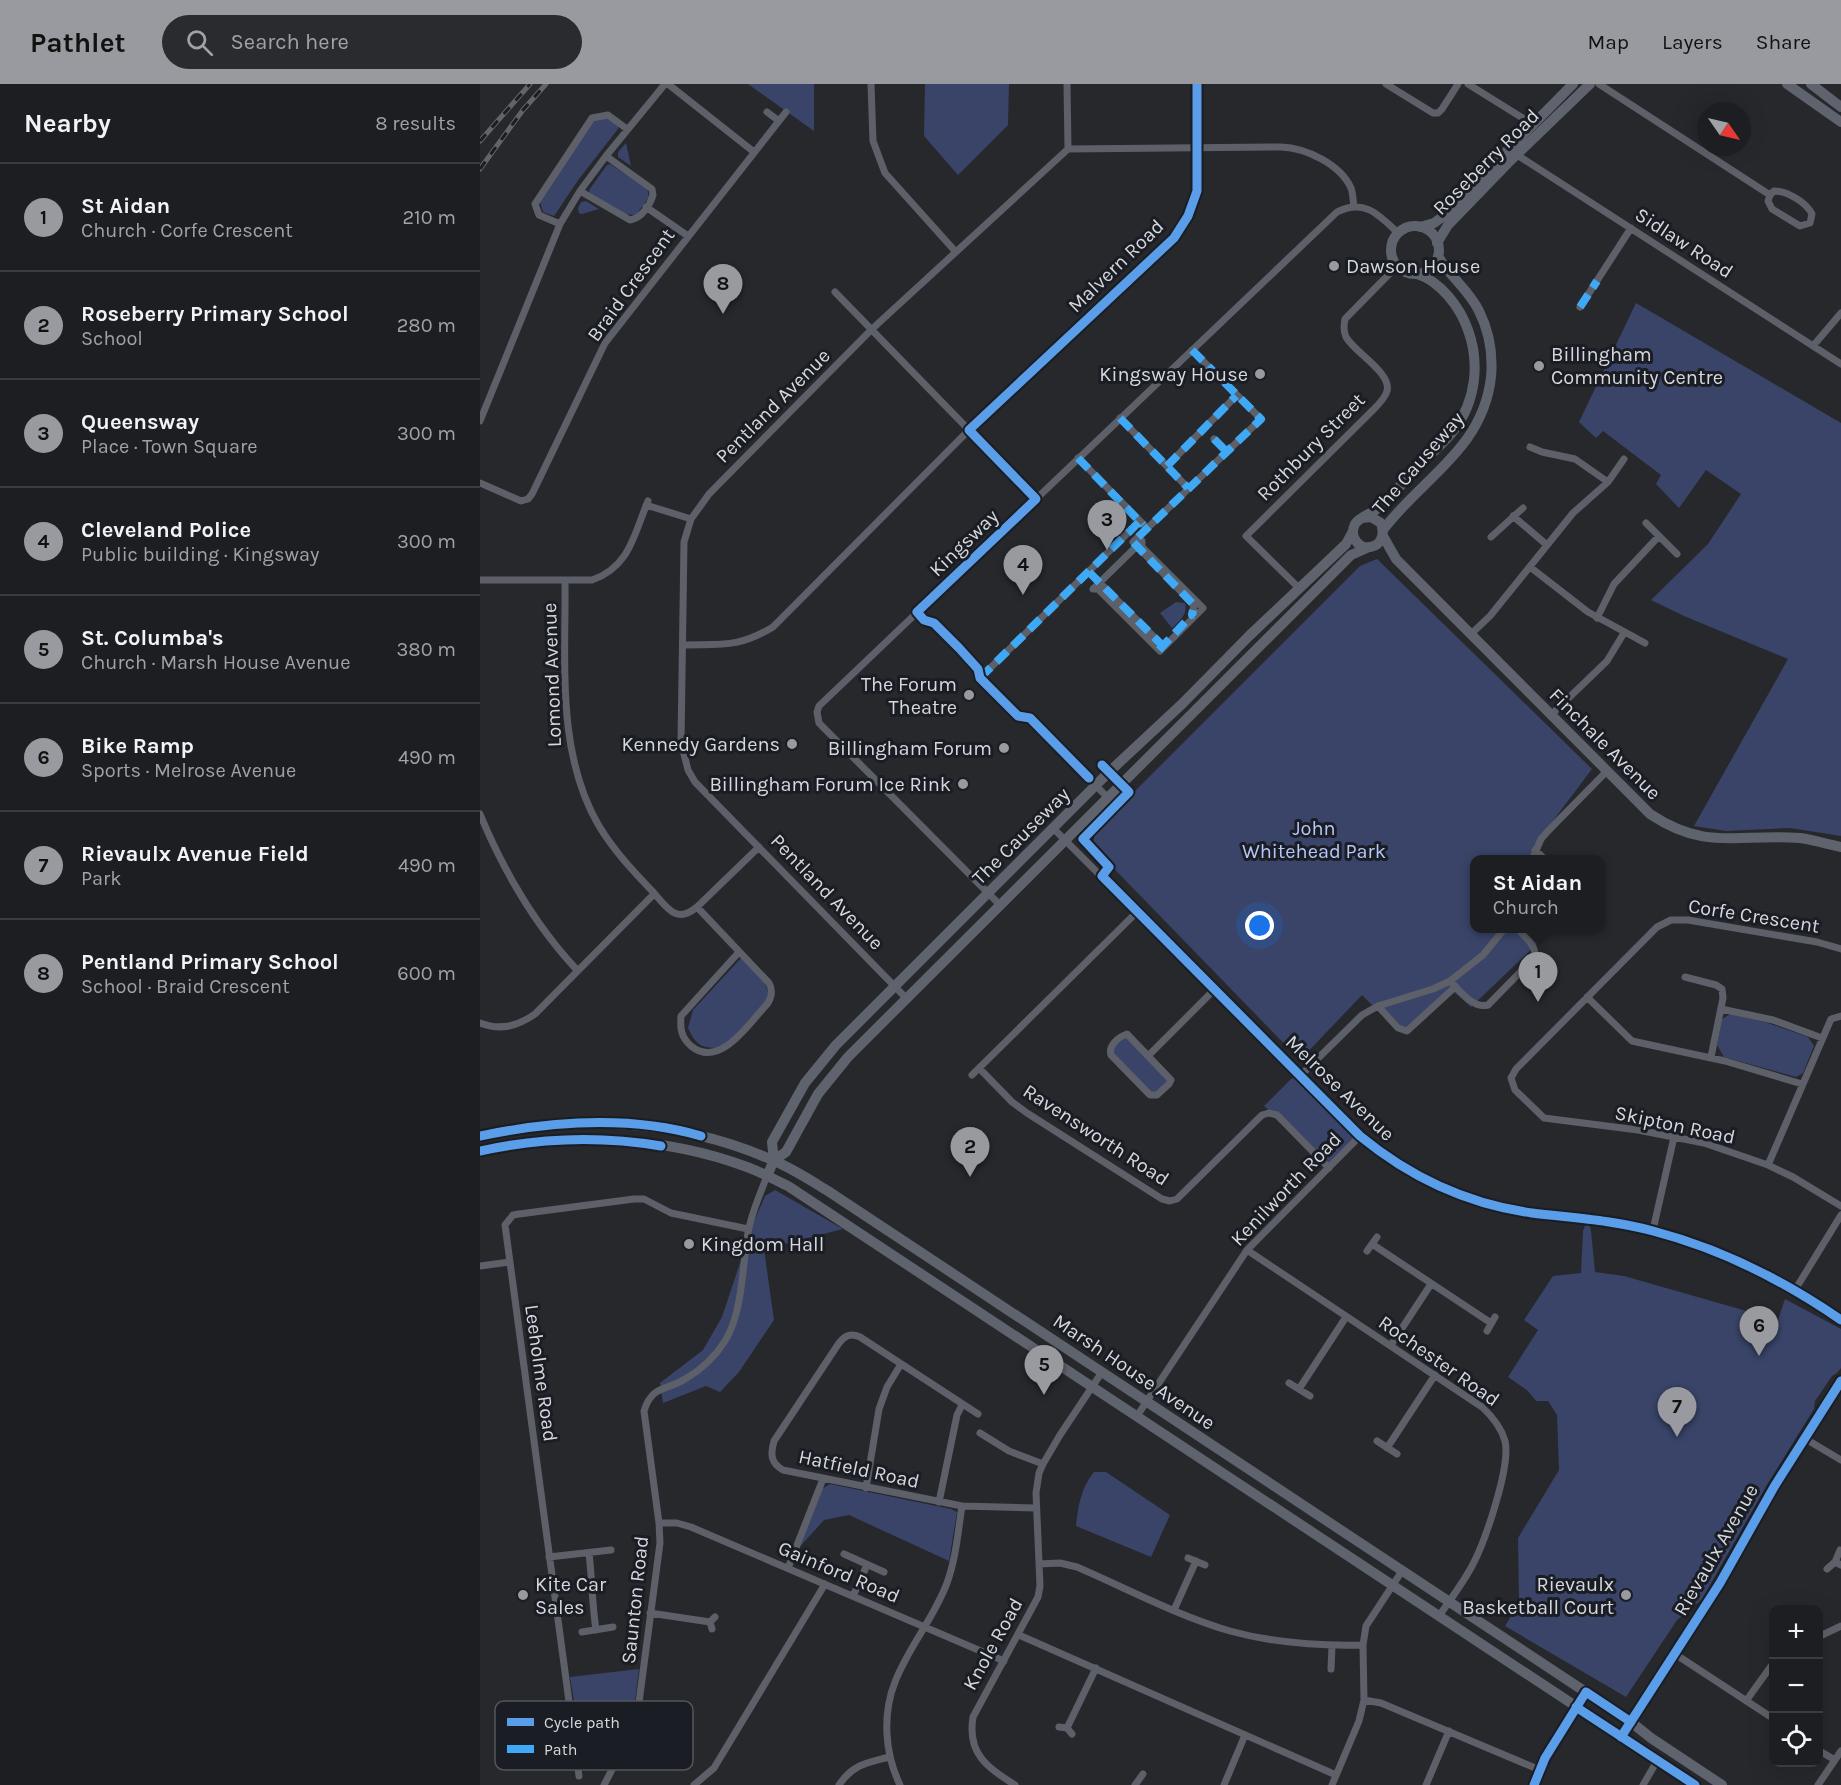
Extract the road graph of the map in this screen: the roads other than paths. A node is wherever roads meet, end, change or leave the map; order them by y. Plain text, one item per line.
1 (666, 84) edge
2 (871, 84) edge
3 (1067, 84) edge
4 (1197, 84) edge
5 (1386, 84) edge
6 (1458, 84) edge
7 (1468, 84) edge
8 (1573, 84) edge
9 (1590, 84) edge
10 (1599, 84) edge
11 (1787, 84) edge
12 (1811, 84) edge
13 (1803, 95) junction
14 (1841, 107) edge
15 (767, 112) dead end
16 (786, 112) dead end
17 (779, 121) junction
18 (1841, 122) edge
19 (1538, 128) junction
20 (627, 129) junction
21 (1197, 147) junction
22 (1068, 149) junction
23 (754, 152) junction
24 (1513, 153) junction
25 (606, 156) junction
26 (580, 191) junction
27 (1770, 195) junction
28 (646, 207) junction
29 (1354, 207) junction
30 (560, 224) junction
31 (1420, 227) junction
32 (1631, 228) junction
33 (1398, 233) junction
34 (688, 236) junction
35 (1437, 243) junction
36 (955, 251) junction
37 (1438, 256) junction
38 (1397, 267) junction
39 (1417, 274) junction
40 (835, 292) dead end
41 (1580, 307) dead end
42 (1841, 313) edge
43 (872, 330) junction
44 (1813, 346) junction
45 (1192, 350) junction
46 (1841, 364) edge
47 (1236, 396) junction
48 (1120, 418) junction
49 (480, 421) edge
50 (969, 430) junction
51 (1214, 439) dead end
52 (1530, 447) dead end
53 (1226, 451) junction
54 (1078, 458) junction
55 (1624, 459) dead end
56 (1167, 466) junction
57 (1608, 482) junction
58 (480, 483) edge
59 (1188, 488) junction
60 (1036, 499) junction
61 (1523, 508) dead end
62 (1513, 516) junction
63 (1362, 518) junction
64 (691, 519) junction
65 (1140, 521) junction
66 (1646, 523) dead end
67 (1147, 528) junction
68 (1353, 531) junction
69 (1383, 533) junction
70 (1659, 536) junction
71 (1491, 537) dead end
72 (1135, 544) junction
73 (1547, 546) junction
74 (1368, 548) junction
75 (1677, 554) dead end
76 (1396, 559) junction
77 (1530, 567) junction
78 (1089, 572) junction
79 (480, 580) edge
80 (565, 580) junction
81 (1099, 583) junction
82 (1299, 588) junction
83 (916, 612) junction
84 (1597, 618) junction
85 (1624, 633) junction
86 (1470, 635) junction
87 (1645, 643) dead end
88 (683, 645) junction
89 (980, 678) junction
90 (1551, 715) junction
91 (1606, 772) junction
92 (1096, 785) junction
93 (1109, 799) junction
94 (480, 814) edge
95 (1054, 829) junction
96 (1067, 841) junction
97 (759, 847) junction
98 (1841, 847) edge
99 (1535, 850) junction
100 (1534, 855) edge
101 (1540, 855) edge
102 (654, 894) junction
103 (989, 894) junction
104 (1001, 906) junction
105 (697, 907) junction
106 (1137, 912) junction
107 (1501, 933) edge
108 (1522, 933) edge
109 (1841, 949) edge
110 (739, 952) junction
111 (577, 970) junction
112 (1685, 977) dead end
113 (1453, 984) junction
114 (896, 987) junction
115 (1215, 989) junction
116 (1587, 998) junction
117 (907, 999) junction
118 (1378, 1006) junction
119 (1722, 1009) junction
120 (1841, 1016) edge
121 (481, 1024) edge
122 (1822, 1038) junction
123 (1149, 1055) junction
124 (1711, 1057) junction
125 (979, 1068) junction
126 (972, 1075) dead end
127 (1300, 1076) junction
128 (1511, 1078) joint
129 (1802, 1084) junction
130 (550, 1125) junction
131 (480, 1136) edge
132 (1360, 1136) junction
133 (1674, 1137) junction
134 (552, 1141) junction
135 (480, 1151) edge
136 (774, 1160) junction
137 (1768, 1165) junction
138 (1329, 1168) junction
139 (767, 1176) junction
140 (1841, 1206) edge
141 (1841, 1215) edge
142 (748, 1229) junction
143 (1653, 1230) junction
144 (1377, 1237) dead end
145 (1372, 1244) junction
146 (1247, 1250) junction
147 (1367, 1251) dead end
148 (510, 1262) junction
149 (480, 1266) edge
150 (1431, 1284) junction
151 (1795, 1290) junction
152 (1346, 1317) junction
153 (1841, 1320) edge
154 (1487, 1331) dead end
155 (1391, 1345) junction
156 (901, 1364) junction
157 (1102, 1372) junction
158 (1435, 1375) junction
159 (1841, 1381) edge
160 (1289, 1383) dead end
161 (1092, 1387) junction
162 (1299, 1389) junction
163 (1310, 1396) dead end
164 (1147, 1402) junction
165 (962, 1405) junction
166 (978, 1414) dead end
167 (1137, 1416) junction
168 (980, 1433) dead end
169 (1804, 1438) junction
170 (1377, 1441) dead end
171 (1387, 1448) junction
172 (1397, 1454) dead end
173 (1841, 1460) edge
174 (1043, 1464) junction
175 (823, 1479) junction
176 (866, 1488) junction
177 (939, 1502) junction
178 (962, 1506) junction
179 (1036, 1508) junction
180 (659, 1523) junction
181 (611, 1550) dead end
182 (1840, 1550) edge
183 (589, 1552) junction
184 (844, 1554) dead end
185 (549, 1557) junction
186 (1188, 1558) dead end
187 (1196, 1561) junction
188 (1039, 1563) junction
189 (1838, 1564) edge
190 (867, 1565) junction
191 (1205, 1565) dead end
192 (788, 1568) junction
193 (1827, 1569) dead end
194 (1402, 1571) junction
195 (884, 1572) dead end
196 (825, 1584) junction
197 (1393, 1585) junction
198 (853, 1596) junction
199 (1448, 1602) junction
200 (1174, 1610) junction
201 (650, 1613) junction
202 (1439, 1616) junction
203 (712, 1622) dead end
204 (1841, 1626) edge
205 (613, 1627) dead end
206 (926, 1627) junction
207 (596, 1630) junction
208 (582, 1632) dead end
209 (1019, 1635) junction
210 (1823, 1635) edge
211 (1363, 1645) junction
212 (1332, 1646) junction
213 (1675, 1654) junction
214 (1004, 1661) junction
215 (1096, 1668) junction
216 (1769, 1668) edge
217 (1331, 1669) dead end
218 (1586, 1692) junction
219 (1364, 1700) junction
220 (569, 1701) edge
221 (639, 1701) edge
222 (1746, 1701) junction
223 (1576, 1707) junction
224 (1769, 1716) edge
225 (1631, 1722) junction
226 (1066, 1730) dead end
227 (1449, 1731) junction
228 (1245, 1735) junction
229 (1622, 1737) junction
230 (1841, 1751) edge
231 (1823, 1752) edge
232 (889, 1757) junction
233 (1834, 1760) junction
234 (1657, 1761) junction
235 (578, 1770) edge
236 (612, 1770) edge
237 (1540, 1770) junction
238 (1143, 1774) dead end
239 (1336, 1775) junction
240 (579, 1776) dead end
241 (604, 1785) edge
242 (694, 1785) edge
243 (840, 1785) edge
244 (900, 1785) edge
245 (1015, 1785) edge
246 (1135, 1785) edge
247 (1224, 1785) edge
248 (1332, 1785) edge
249 (1426, 1785) edge
250 (1534, 1785) edge
251 (1643, 1785) edge
252 (1695, 1785) edge
253 (1722, 1785) edge
254 (1818, 1785) edge

1 - 20 street
1 - 23 street
2 - 36 street
3 - 22 street
4 - 21 street, Malvern Road
5 - 6 street
7 - 19 street
8 - 19 street, Roseberry Road
9 - 19 street, Roseberry Road
10 - 27 street
11 - 13 street
12 - 13 street
12 - 14 street
13 - 18 street
15 - 17 street
16 - 17 street, Braid Crescent
17 - 23 street, Braid Crescent
19 - 24 street, Roseberry Road
20 - 25 street
20 - 30 street
21 - 22 street
21 - 29 street
21 - 50 street, Malvern Road
22 - 36 street, Pentland Avenue
23 - 34 street, Braid Crescent
24 - 31 street, Roseberry Road
24 - 32 street, Sidlaw Road
24 - 35 street, Roseberry Road
25 - 26 street
25 - 28 street
26 - 28 street
26 - 30 street
27 - 27 street
28 - 34 street
29 - 33 street
29 - 45 street, Kingsway
30 - 49 street
31 - 33 street
31 - 35 street
32 - 41 street
32 - 44 street, Sidlaw Road
33 - 38 street
34 - 58 street, Braid Crescent
35 - 37 street
36 - 43 street, Pentland Avenue
37 - 39 street
37 - 69 street, The Causeway
38 - 39 street
38 - 82 street, Rothbury Street
39 - 63 street, The Causeway
40 - 43 street
42 - 44 street
43 - 50 street
43 - 64 street, Pentland Avenue
44 - 46 street, Sidlaw Road
45 - 47 street
45 - 48 street, Kingsway
47 - 53 street
47 - 56 street
48 - 54 street, Kingsway
48 - 56 street
50 - 60 street
50 - 88 street, Malvern Road
51 - 53 street
52 - 57 street
53 - 59 street
54 - 60 street, Kingsway
54 - 65 street
55 - 57 street
56 - 59 street
57 - 73 street
59 - 67 street
60 - 83 street, Kingsway
61 - 62 street
62 - 71 street
62 - 73 street
63 - 68 street, The Causeway
63 - 69 street, The Causeway
64 - 80 street
64 - 88 street, Pentland Avenue
65 - 67 street
65 - 78 street
66 - 70 street
67 - 72 street
68 - 74 street
68 - 82 street, The Causeway
69 - 74 street, The Causeway
69 - 76 street, Finchale Avenue
70 - 75 street
70 - 84 street
72 - 81 street
72 - 81 street
73 - 77 street
74 - 76 street, Finchale Avenue
74 - 93 street, The Causeway
76 - 86 street, Finchale Avenue
77 - 84 street
77 - 86 street
78 - 81 street
78 - 89 street
79 - 80 street
80 - 102 street, Lomond Avenue
82 - 92 street, The Causeway
83 - 89 street
83 - 103 street, Kingsway
84 - 85 street
85 - 87 street
85 - 90 street
86 - 90 street, Finchale Avenue
88 - 97 street, Pentland Avenue
89 - 92 street
90 - 91 street, Finchale Avenue
91 - 98 street, Finchale Avenue
91 - 99 street
92 - 93 street
92 - 95 street, The Causeway
93 - 96 street, The Causeway
94 - 111 street
95 - 96 street, Melrose Avenue
95 - 103 street, The Causeway
96 - 104 street, The Causeway
96 - 106 street, Melrose Avenue
97 - 105 street
97 - 114 street, Pentland Avenue
99 - 100 street
99 - 101 street
102 - 105 street, Lomond Avenue
102 - 111 street
103 - 104 street, Kingsway
103 - 114 street, The Causeway
104 - 117 street, The Causeway
105 - 110 street
106 - 115 street, Melrose Avenue
106 - 125 street
107 - 113 street
108 - 113 street
109 - 116 street, Corfe Crescent
110 - 110 street
111 - 121 street
112 - 119 street
113 - 118 street
113 - 118 street
114 - 117 street, Pentland Avenue
114 - 136 street, The Causeway
115 - 123 street
115 - 127 street, Melrose Avenue
116 - 124 street
116 - 128 street, Corfe Crescent
117 - 136 street, The Causeway
118 - 127 street
119 - 122 street
119 - 124 street
120 - 122 street
122 - 129 street
123 - 123 street
124 - 129 street
125 - 126 street
125 - 138 street, Ravensworth Road
127 - 132 street, Melrose Avenue
128 - 133 street, Skipton Road
129 - 137 street
130 - 131 street, Marsh House Avenue
130 - 134 street
130 - 136 street, Marsh House Avenue
132 - 138 street, Kenilworth Road
132 - 143 street, Melrose Avenue
133 - 137 street, Skipton Road
133 - 143 street
134 - 135 street, Marsh House Avenue
134 - 139 street, Marsh House Avenue
136 - 139 street, The Causeway
136 - 157 street, Marsh House Avenue
137 - 140 street, Skipton Road
138 - 146 street, Kenilworth Road
139 - 142 street
139 - 161 street, Marsh House Avenue
141 - 151 street
142 - 148 street, Leeholme Road
142 - 180 street, Saunton Road
143 - 151 street, Melrose Avenue
144 - 145 street
145 - 147 street
145 - 150 street
146 - 152 street, Rochester Road
146 - 164 street, Kenilworth Road
148 - 149 street
148 - 185 street, Leeholme Road
150 - 154 street
150 - 155 street
151 - 153 street, Melrose Avenue
152 - 155 street, Rochester Road
152 - 162 street
155 - 158 street, Rochester Road
156 - 165 street, Hatfield Road
156 - 175 street, Hatfield Road
156 - 176 street
157 - 161 street, Knole Road
157 - 164 street, Marsh House Avenue
158 - 171 street
158 - 199 street, Rochester Road
159 - 169 street, Rievaulx Avenue
160 - 162 street
161 - 167 street, Marsh House Avenue
161 - 174 street, Knole Road
162 - 163 street
164 - 167 street, Kenilworth Road
164 - 194 street, Marsh House Avenue
165 - 166 street, Hatfield Road
165 - 177 street, Hatfield Road
167 - 197 street, Marsh House Avenue
168 - 174 street
169 - 173 street
169 - 213 street, Rievaulx Avenue
170 - 171 street
171 - 172 street
174 - 179 street, Knole Road
175 - 176 street, Hatfield Road
175 - 192 street
176 - 177 street, Hatfield Road
177 - 178 street, Hatfield Road
178 - 179 street, Hatfield Road
178 - 206 street
179 - 188 street, Knole Road
180 - 192 street, Gainford Road
180 - 201 street, Saunton Road
181 - 183 street
182 - 189 street
183 - 185 street
183 - 207 street
184 - 190 street
185 - 220 street, Leeholme Road
186 - 187 street
187 - 191 street
187 - 200 street
188 - 200 street
188 - 209 street, Knole Road
189 - 193 street
190 - 195 street
190 - 198 street
192 - 196 street, Gainford Road
194 - 197 street
194 - 199 street, Marsh House Avenue
196 - 198 street, Gainford Road
196 - 242 street
197 - 202 street, Marsh House Avenue
197 - 211 street
198 - 206 street, Gainford Road
199 - 202 street, Rochester Road
199 - 218 street, Marsh House Avenue
200 - 212 street
201 - 203 street
201 - 221 street, Saunton Road
202 - 223 street, Marsh House Avenue
204 - 210 street
205 - 207 street
206 - 214 street, Gainford Road
206 - 232 street
207 - 208 street
209 - 214 street, Knole Road
209 - 215 street
211 - 212 street
211 - 219 street
212 - 217 street
213 - 222 street
213 - 225 street, Rievaulx Avenue
214 - 245 street, Knole Road
215 - 226 street
215 - 228 street
216 - 222 street
218 - 223 street
218 - 225 street, Marsh House Avenue
219 - 227 street
219 - 239 street
222 - 224 street
223 - 229 street, Marsh House Avenue
223 - 237 street
225 - 229 street, Rievaulx Avenue
225 - 253 street, Marsh House Avenue
227 - 237 street
227 - 249 street
228 - 239 street
228 - 247 street
229 - 234 street, Marsh House Avenue
230 - 233 street
231 - 233 street
232 - 243 street
232 - 244 street
233 - 254 street
234 - 251 street
234 - 252 street, Marsh House Avenue
235 - 240 street, Leeholme Road
236 - 241 street, Saunton Road
237 - 250 street
238 - 246 street
239 - 248 street

